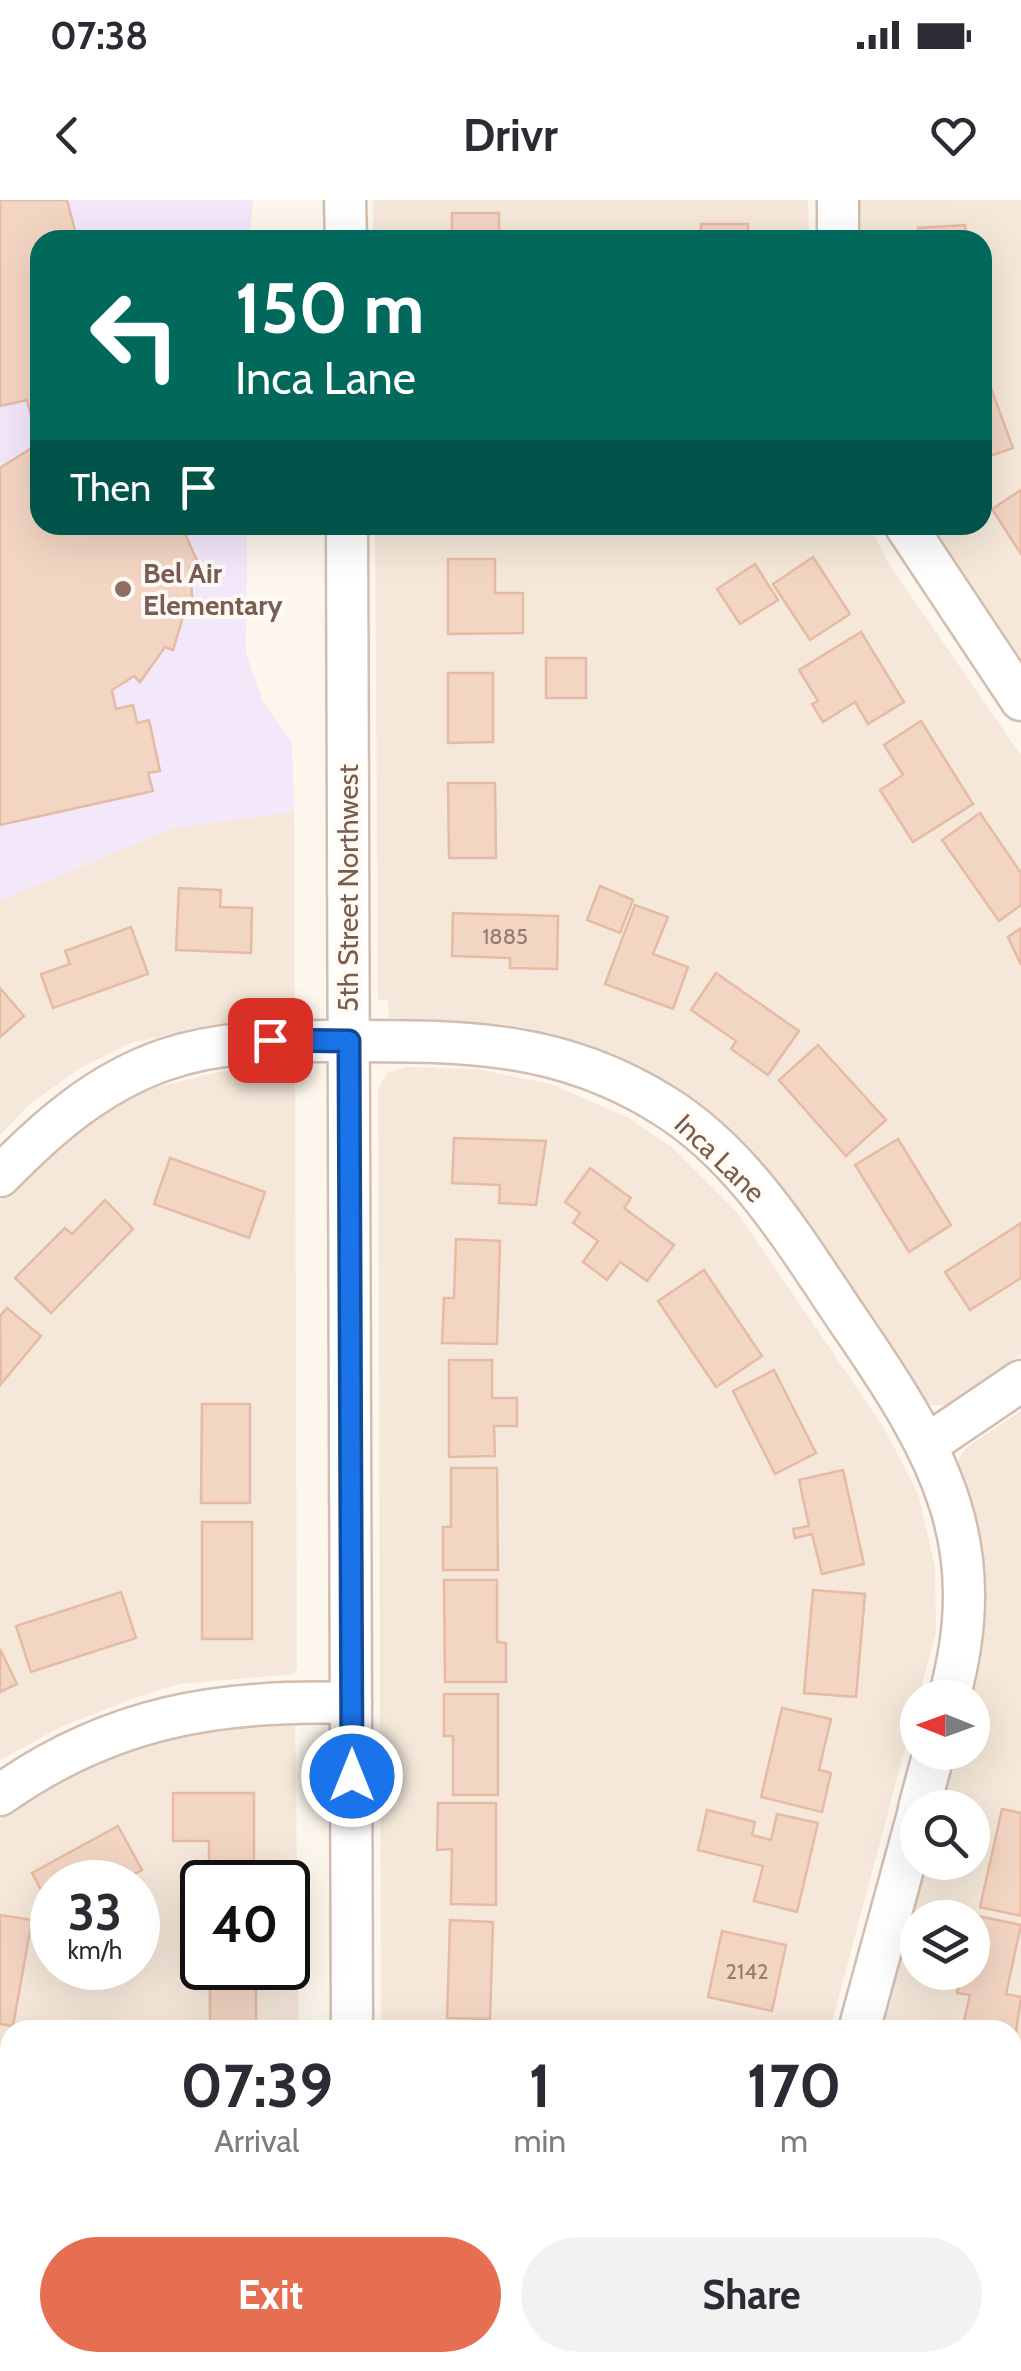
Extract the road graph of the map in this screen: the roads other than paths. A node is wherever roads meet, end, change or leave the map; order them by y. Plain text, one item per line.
1 (346, 200) edge
2 (838, 200) edge
3 (346, 230) edge
4 (838, 230) edge
5 (347, 535) edge
6 (912, 535) edge
7 (1021, 700) edge
8 (349, 1041) junction
9 (0, 1176) edge
10 (1021, 1381) edge
11 (928, 1444) junction
12 (952, 1680) edge
13 (351, 1703) junction
14 (0, 1795) edge
15 (900, 1877) edge
16 (352, 2020) edge
17 (861, 2020) edge

1 - 3 street
2 - 4 street
5 - 8 street, 5th Street Northwest
6 - 7 street
8 - 9 street, Inca Lane
8 - 11 street, Inca Lane
8 - 13 street, 5th Street Northwest
10 - 11 street
11 - 12 street, Inca Lane
13 - 14 street
13 - 16 street, 5th Street Northwest
15 - 17 street

